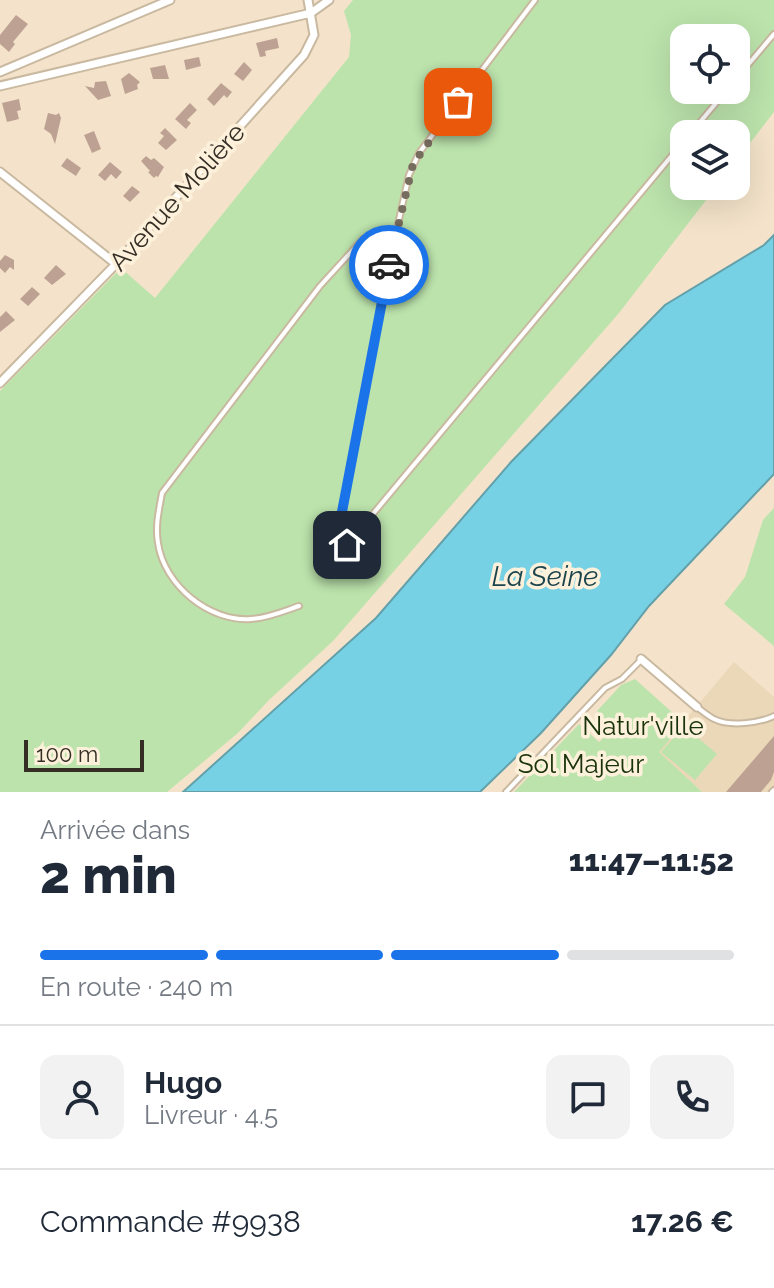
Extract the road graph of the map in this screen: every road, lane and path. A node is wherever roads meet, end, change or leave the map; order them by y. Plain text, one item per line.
1 (170, 0) edge
2 (308, 0) edge
3 (329, 0) edge
4 (535, 0) edge
5 (311, 13) junction
6 (774, 34) edge
7 (750, 62) edge
8 (0, 72) edge
9 (0, 86) edge
10 (715, 104) edge
11 (702, 120) edge
12 (670, 158) edge
13 (0, 172) edge
14 (363, 239) dead end
15 (116, 264) junction
16 (0, 383) edge
17 (299, 606) dead end
18 (641, 659) joint
19 (697, 707) joint
20 (774, 716) edge
21 (506, 792) edge

1 - 8 street
2 - 5 street
3 - 5 street
4 - 12 lane
5 - 9 street
5 - 15 street, Avenue Molière
6 - 7 lane
10 - 11 lane
13 - 15 street
14 - 17 lane
15 - 16 street, Avenue Molière
18 - 19 street
18 - 21 lane
19 - 20 lane

